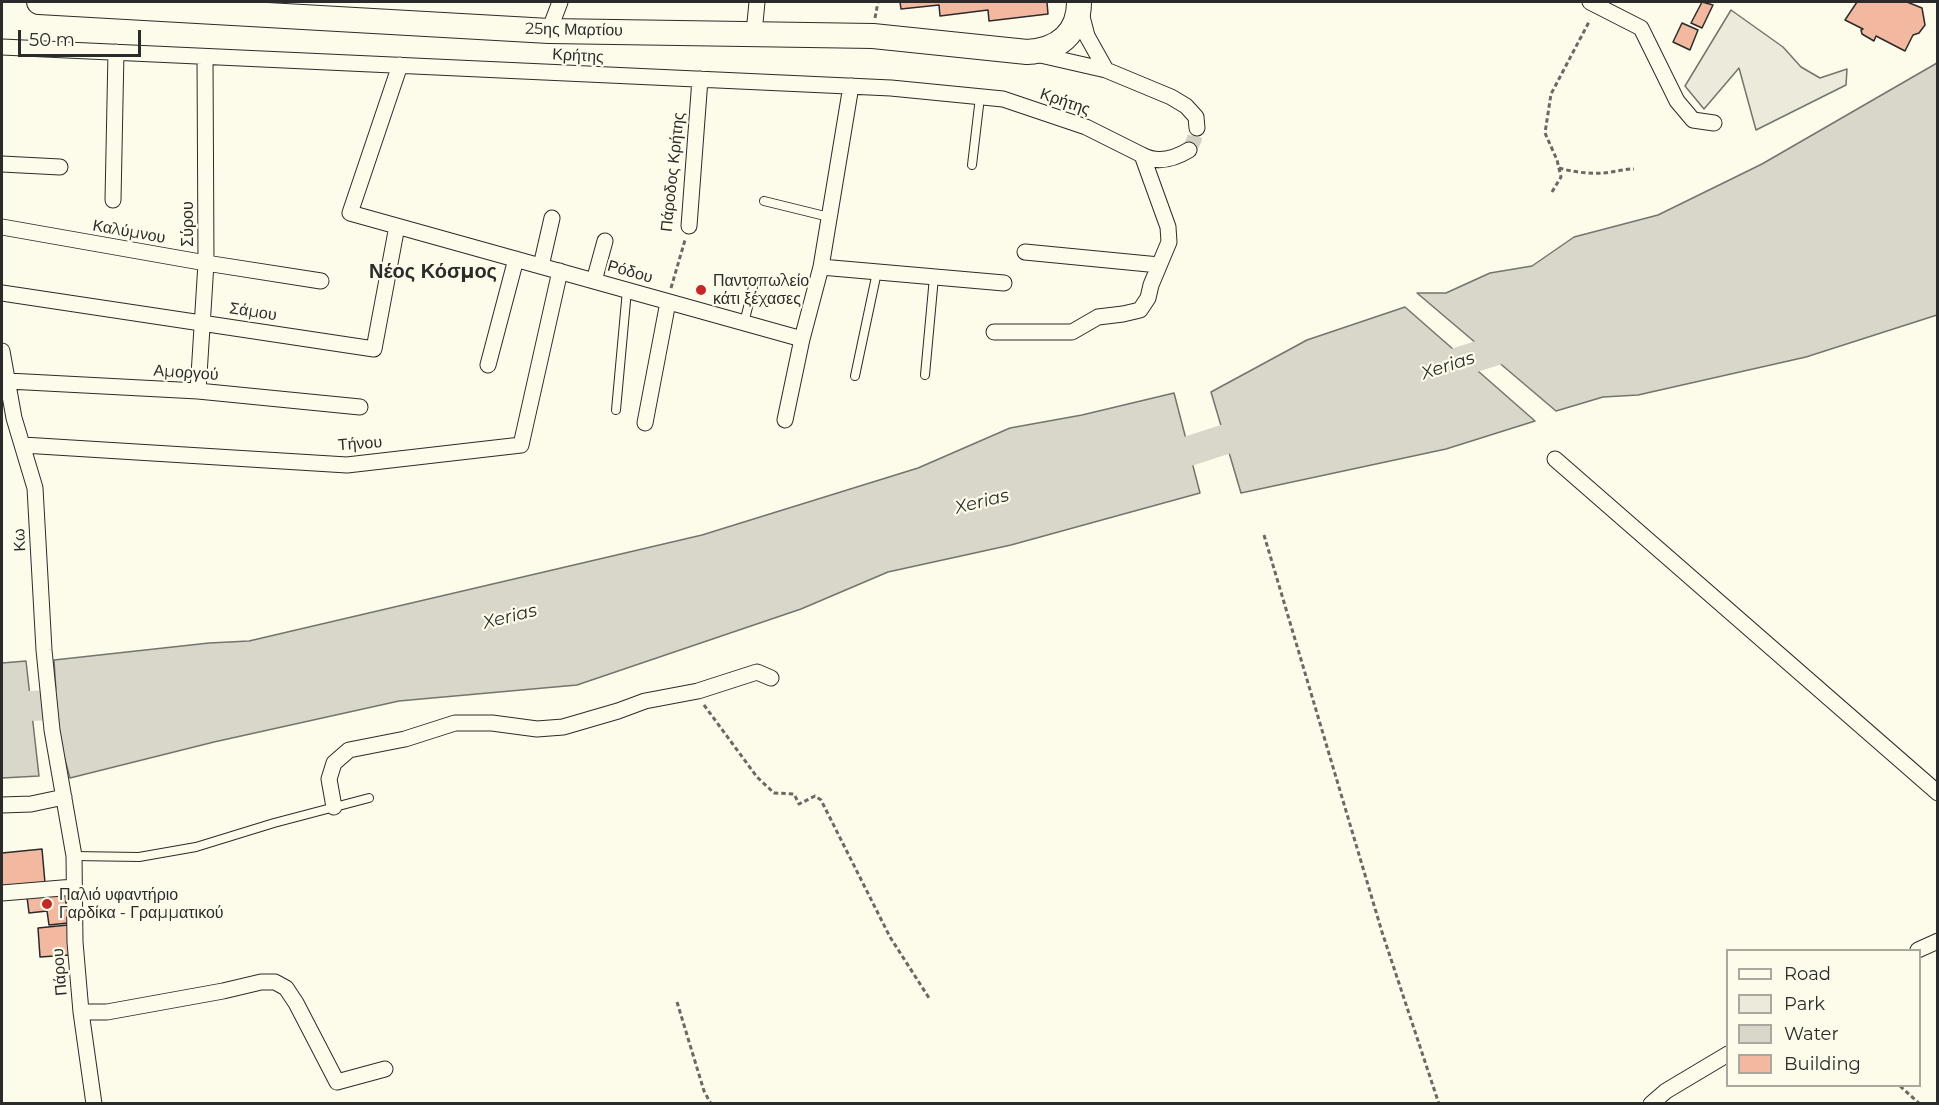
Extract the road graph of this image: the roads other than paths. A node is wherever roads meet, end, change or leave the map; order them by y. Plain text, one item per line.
1 (39, 2) edge
2 (560, 2) edge
3 (757, 2) edge
4 (1079, 2) edge
5 (1594, 3) edge
6 (255, 8) edge
7 (549, 31) junction
8 (754, 33) junction
9 (2, 47) edge
10 (116, 52) junction
11 (1027, 52) junction
12 (206, 57) junction
13 (400, 65) junction
14 (1106, 70) junction
15 (700, 79) junction
16 (851, 86) junction
17 (980, 97) junction
18 (1714, 123) dead end
19 (1197, 128) dead end
20 (1189, 150) dead end
21 (1142, 155) junction
22 (2, 164) edge
23 (972, 165) dead end
24 (60, 167) dead end
25 (113, 200) dead end
26 (764, 201) dead end
27 (829, 217) junction
28 (552, 218) dead end
29 (397, 226) junction
30 (689, 226) road end
31 (2, 227) edge
32 (605, 241) dead end
33 (1025, 252) dead end
34 (516, 259) junction
35 (206, 263) junction
36 (1159, 265) junction
37 (541, 266) junction
38 (821, 267) junction
39 (560, 272) junction
40 (877, 272) junction
41 (934, 277) junction
42 (321, 281) dead end
43 (594, 281) junction
44 (754, 283) dead end
45 (1004, 283) dead end
46 (627, 290) junction
47 (2, 293) edge
48 (668, 302) junction
49 (202, 323) junction
50 (744, 323) junction
51 (994, 332) dead end
52 (802, 339) junction
53 (2, 351) edge
54 (488, 365) dead end
55 (925, 375) dead end
56 (855, 376) dead end
57 (8, 381) junction
58 (198, 391) junction
59 (360, 407) dead end
60 (616, 410) dead end
61 (8, 418) edge
62 (785, 420) dead end
63 (645, 423) dead end
64 (23, 445) junction
65 (1556, 459) dead end
66 (771, 678) dead end
67 (52, 730) joint
68 (1938, 793) edge
69 (64, 797) junction
70 (369, 798) dead end
71 (2, 805) edge
72 (334, 807) junction
73 (74, 856) junction
74 (74, 887) junction
75 (2, 893) edge
76 (1938, 941) edge
77 (1921, 950) edge
78 (81, 1012) junction
79 (1726, 1055) edge
80 (385, 1069) dead end
81 (94, 1104) edge
82 (1651, 1104) edge

1 - 6 main road, 25ης Μαρτίου
2 - 7 street
3 - 8 street
4 - 11 main road, 25ης Μαρτίου
4 - 14 street
5 - 18 street
6 - 7 main road, 25ης Μαρτίου
7 - 8 main road, 25ης Μαρτίου
8 - 11 main road, 25ης Μαρτίου
9 - 10 street, Κρήτης
10 - 12 street, Κρήτης
10 - 25 street
11 - 14 street
12 - 13 street, Κρήτης
12 - 35 street, Σύρου
13 - 15 street, Κρήτης
13 - 29 street, Ρόδου
14 - 19 street
15 - 16 street, Κρήτης
15 - 30 street, Πάροδος Κρήτης
16 - 17 street, Κρήτης
16 - 27 street
17 - 21 street, Κρήτης
17 - 23 lane
20 - 21 street, Κρήτης
21 - 36 street
22 - 24 street
26 - 27 lane
27 - 38 street
28 - 37 street
29 - 34 street, Ρόδου
29 - 49 street, Σάμου
31 - 35 street, Καλύμνου
32 - 43 street
33 - 36 street
34 - 37 street, Ρόδου
34 - 54 street
35 - 42 street, Καλύμνου
35 - 49 street, Σύρου
36 - 51 street
37 - 39 street, Ρόδου
38 - 40 street
38 - 52 street
39 - 43 street, Ρόδου
39 - 64 street, Τήνου
40 - 41 street
40 - 56 lane
41 - 45 street
41 - 55 lane
43 - 46 street, Ρόδου
44 - 50 lane
46 - 48 street, Ρόδου
46 - 60 lane
47 - 49 street, Σάμου
48 - 50 street, Ρόδου
48 - 63 street
49 - 58 street, Σύρου
50 - 52 street, Ρόδου
52 - 62 street
53 - 57 street, Κω
57 - 58 street, Αμοργού
57 - 61 street, Κω
58 - 59 street, Αμοργού
61 - 64 street, Κω
64 - 67 street, Κω
65 - 68 street
66 - 72 street
67 - 69 street, Πάρου
69 - 71 street
69 - 73 street, Πάρου
70 - 72 lane
72 - 73 lane
73 - 74 street, Πάρου
74 - 75 street
74 - 78 street, Πάρου
76 - 77 street
78 - 80 street
78 - 81 street, Πάρου
79 - 82 street

